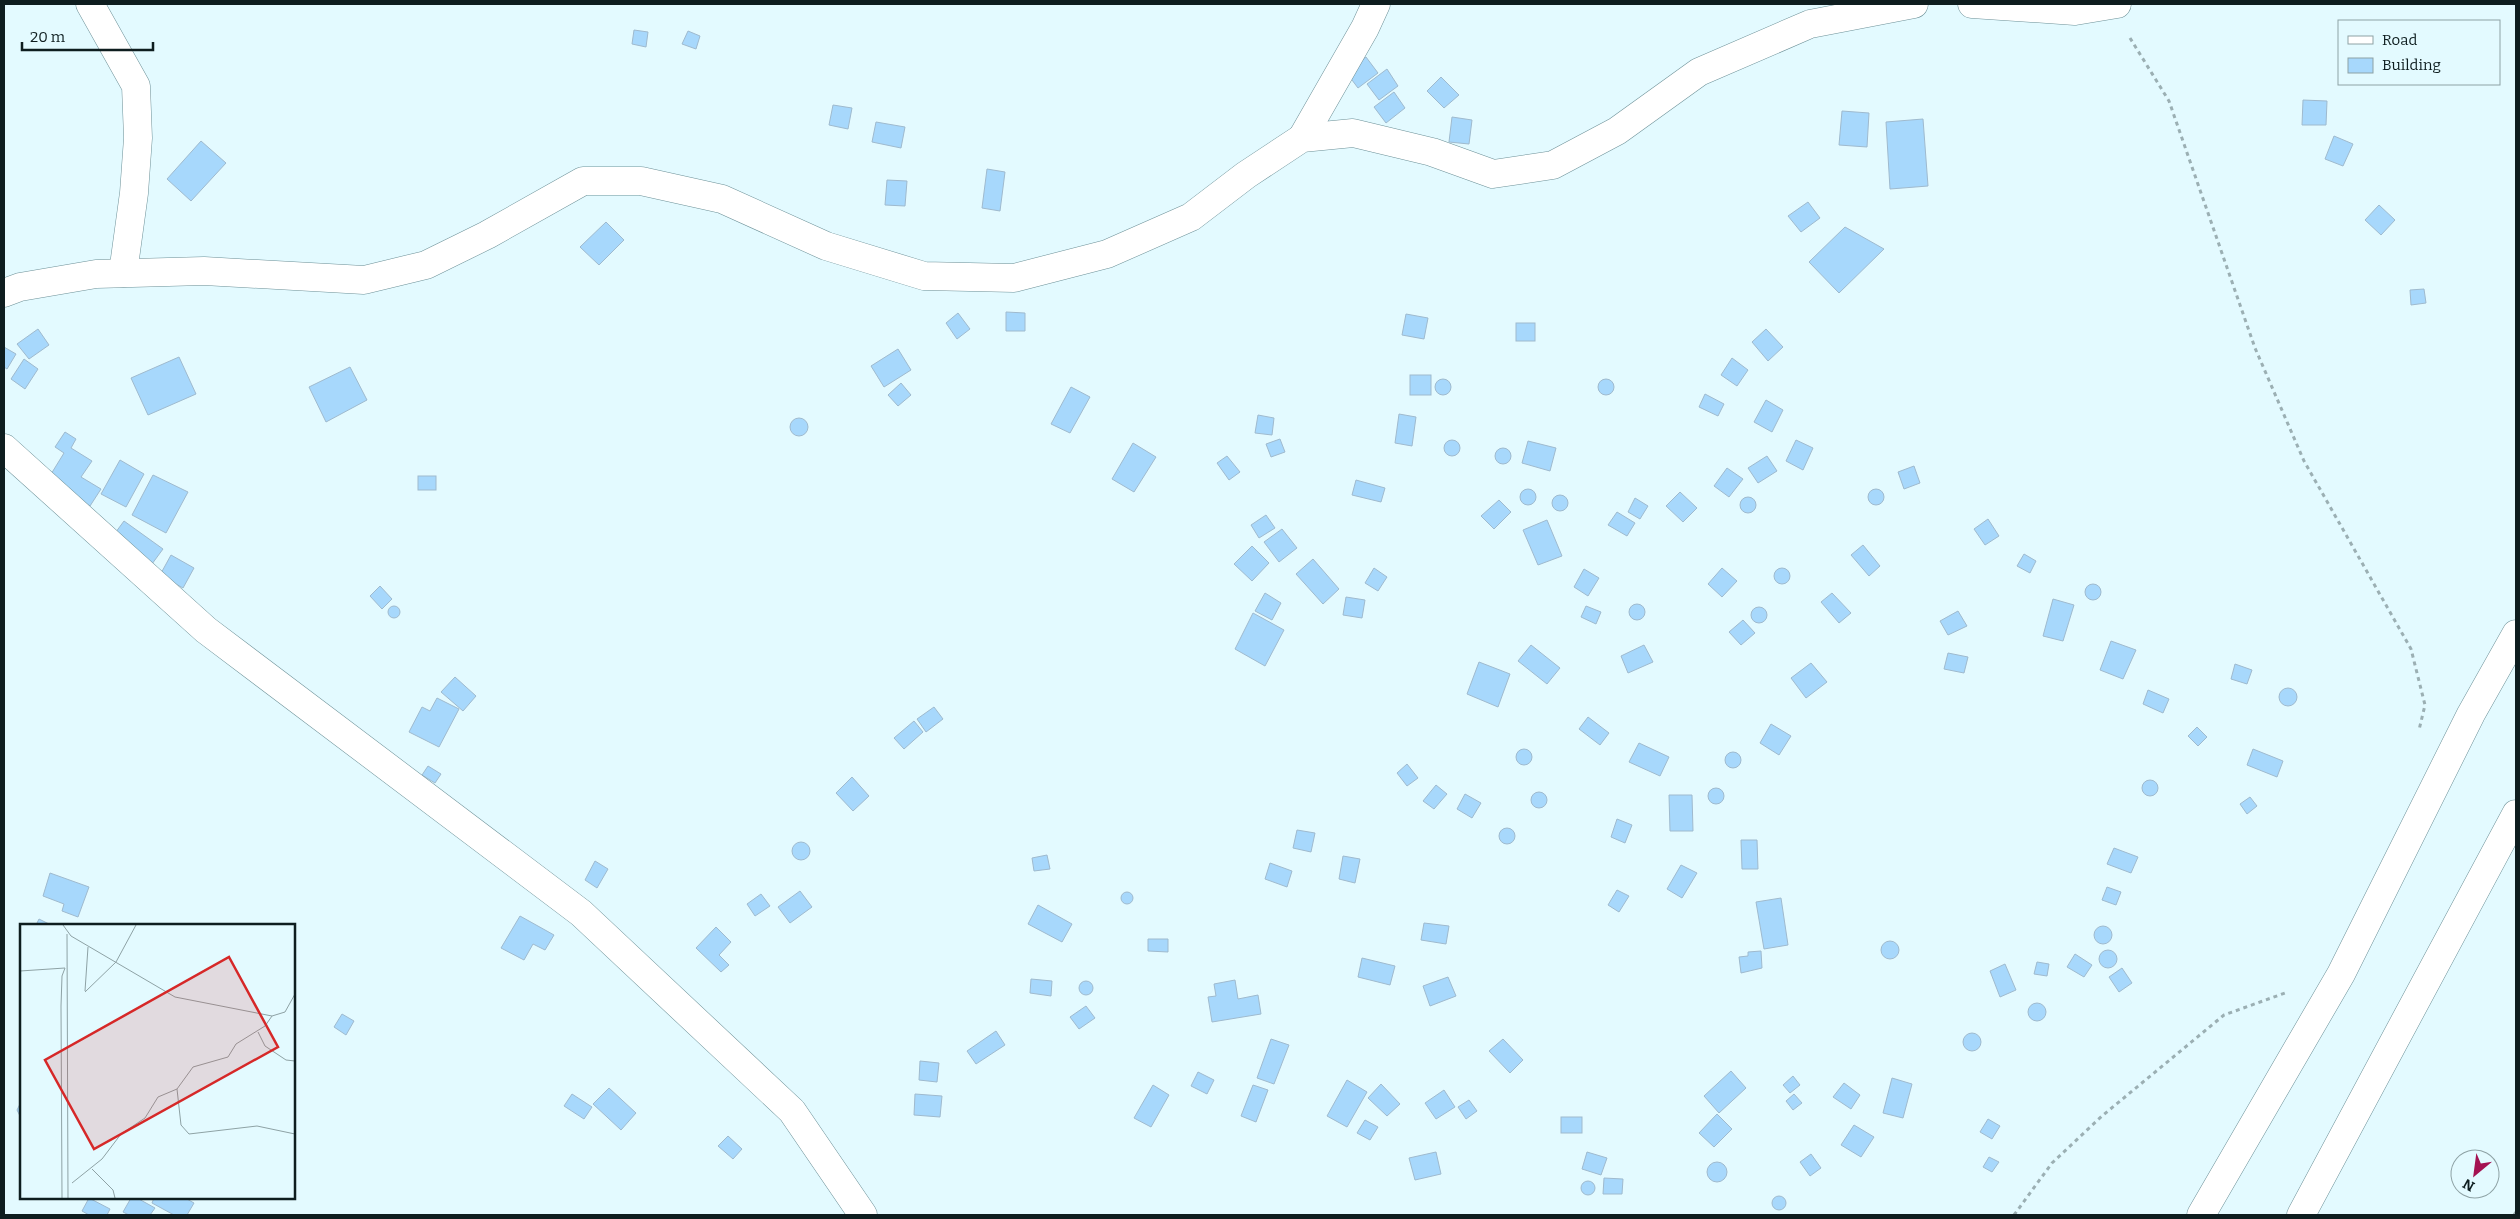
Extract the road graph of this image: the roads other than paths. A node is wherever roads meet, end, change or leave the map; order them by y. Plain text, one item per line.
1 (90, 4) edge
2 (1376, 4) edge
3 (1914, 4) edge
4 (1972, 4) edge
5 (2113, 4) edge
6 (1302, 138) junction
7 (123, 273) junction
8 (4, 293) edge
9 (4, 448) edge
10 (2516, 634) edge
11 (2516, 814) edge
12 (863, 1215) edge
13 (2201, 1215) edge
14 (2301, 1215) edge

1 - 7 street
2 - 6 street
3 - 6 street
4 - 5 street
6 - 7 street
7 - 8 street
9 - 12 street
10 - 13 street
11 - 14 street

